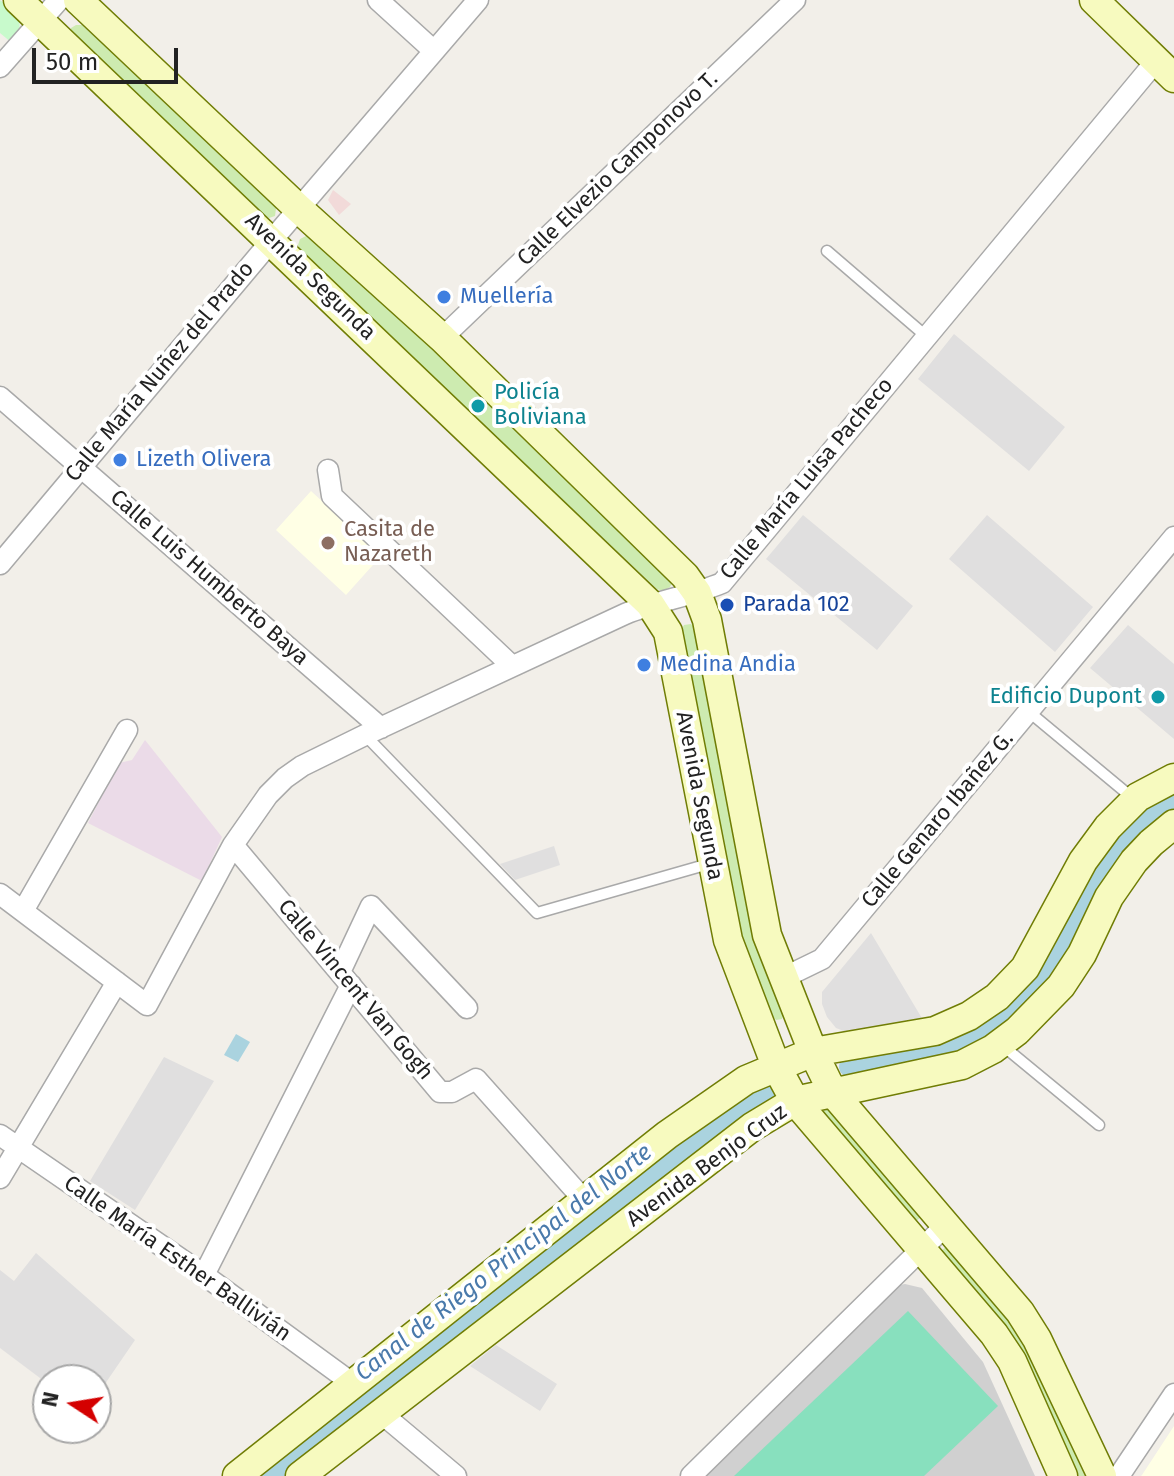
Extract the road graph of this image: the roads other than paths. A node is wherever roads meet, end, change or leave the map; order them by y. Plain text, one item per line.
1 (18, 0) edge
2 (78, 0) edge
3 (378, 0) edge
4 (478, 0) edge
5 (795, 0) edge
6 (1094, 0) edge
7 (50, 10) edge
8 (434, 51) junction
9 (0, 67) edge
10 (1165, 70) edge
11 (299, 209) junction
12 (272, 240) junction
13 (827, 251) dead end
14 (927, 337) junction
15 (442, 338) junction
16 (0, 397) edge
17 (81, 465) junction
18 (328, 470) dead end
19 (1174, 537) edge
20 (0, 564) edge
21 (697, 593) junction
22 (650, 604) junction
23 (512, 666) junction
24 (1028, 711) junction
25 (127, 730) dead end
26 (373, 731) junction
27 (1174, 778) edge
28 (1135, 800) junction
29 (1174, 824) edge
30 (233, 845) junction
31 (712, 863) junction
32 (0, 894) edge
33 (23, 911) junction
34 (783, 978) junction
35 (345, 979) junction
36 (117, 982) junction
37 (467, 1008) dead end
38 (1001, 1044) junction
39 (813, 1052) junction
40 (776, 1066) junction
41 (833, 1093) junction
42 (795, 1101) junction
43 (1099, 1125) dead end
44 (0, 1135) edge
45 (18, 1149) junction
46 (0, 1178) edge
47 (584, 1200) junction
48 (947, 1224) junction
49 (921, 1250) junction
50 (204, 1275) junction
51 (352, 1383) junction
52 (1174, 1394) edge
53 (381, 1413) junction
54 (237, 1476) edge
55 (300, 1476) edge
56 (456, 1476) edge
57 (691, 1476) edge
58 (1063, 1476) edge
59 (1102, 1476) edge
60 (1119, 1476) edge

1 - 7 main road, Avenida Segunda
2 - 11 main road, Avenida Segunda
3 - 8 street
4 - 8 street, Calle María Nuñez del Prado
5 - 15 street, Calle Elvezio Camponovo T.
6 - 10 main road
7 - 9 street
7 - 12 main road, Avenida Segunda
8 - 11 street, Calle María Nuñez del Prado
10 - 14 street, Calle María Luisa Pacheco
11 - 12 street, Calle María Nuñez del Prado
11 - 15 main road, Avenida Segunda
12 - 17 street, Calle María Nuñez del Prado
12 - 22 main road, Avenida Segunda
13 - 14 lane
14 - 21 street, Calle María Luisa Pacheco
15 - 21 main road, Avenida Segunda
16 - 17 street, Calle Luis Humberto Baya
17 - 20 street, Calle María Nuñez del Prado
17 - 26 street, Calle Luis Humberto Baya
18 - 23 street
19 - 24 street, Calle Genaro Ibañez G.
21 - 22 street, Calle María Luisa Pacheco
21 - 34 main road, Avenida Segunda
22 - 23 street, Calle María Luisa Pacheco
22 - 31 main road, Avenida Segunda
23 - 26 street, Calle María Luisa Pacheco
24 - 28 lane
24 - 34 street, Calle Genaro Ibañez G.
25 - 33 street
26 - 30 street, Calle María Luisa Pacheco
26 - 31 lane, Calle Luis Humberto Baya
27 - 28 main road, Avenida Benjo Cruz
28 - 39 main road, Avenida Benjo Cruz
29 - 38 main road, Avenida Benjo Cruz
30 - 35 street, Calle Vincent Van Gogh
30 - 36 street, Calle María Luisa Pacheco
31 - 40 main road, Avenida Segunda
32 - 33 street
33 - 36 street
34 - 39 main road, Avenida Segunda
35 - 37 street
35 - 47 street, Calle Vincent Van Gogh
35 - 50 street
36 - 45 street
38 - 41 main road, Avenida Benjo Cruz
38 - 43 lane
39 - 40 main road, Avenida Benjo Cruz
39 - 41 main road, Avenida Segunda
40 - 42 main road, Avenida Segunda
40 - 47 main road, Avenida Benjo Cruz
41 - 42 main road, Avenida Benjo Cruz
41 - 48 main road, Avenida Segunda
42 - 49 main road, Avenida Segunda
42 - 53 main road, Avenida Benjo Cruz
44 - 45 street, Calle María Esther Ballivián
45 - 46 street
45 - 50 street, Calle María Esther Ballivián
47 - 51 main road, Avenida Benjo Cruz
48 - 49 street
48 - 59 main road, Avenida Segunda
49 - 57 street
49 - 58 main road, Avenida Segunda
50 - 51 street, Calle María Esther Ballivián
51 - 54 main road, Avenida Benjo Cruz
52 - 60 street
53 - 55 main road, Avenida Benjo Cruz
53 - 56 street

